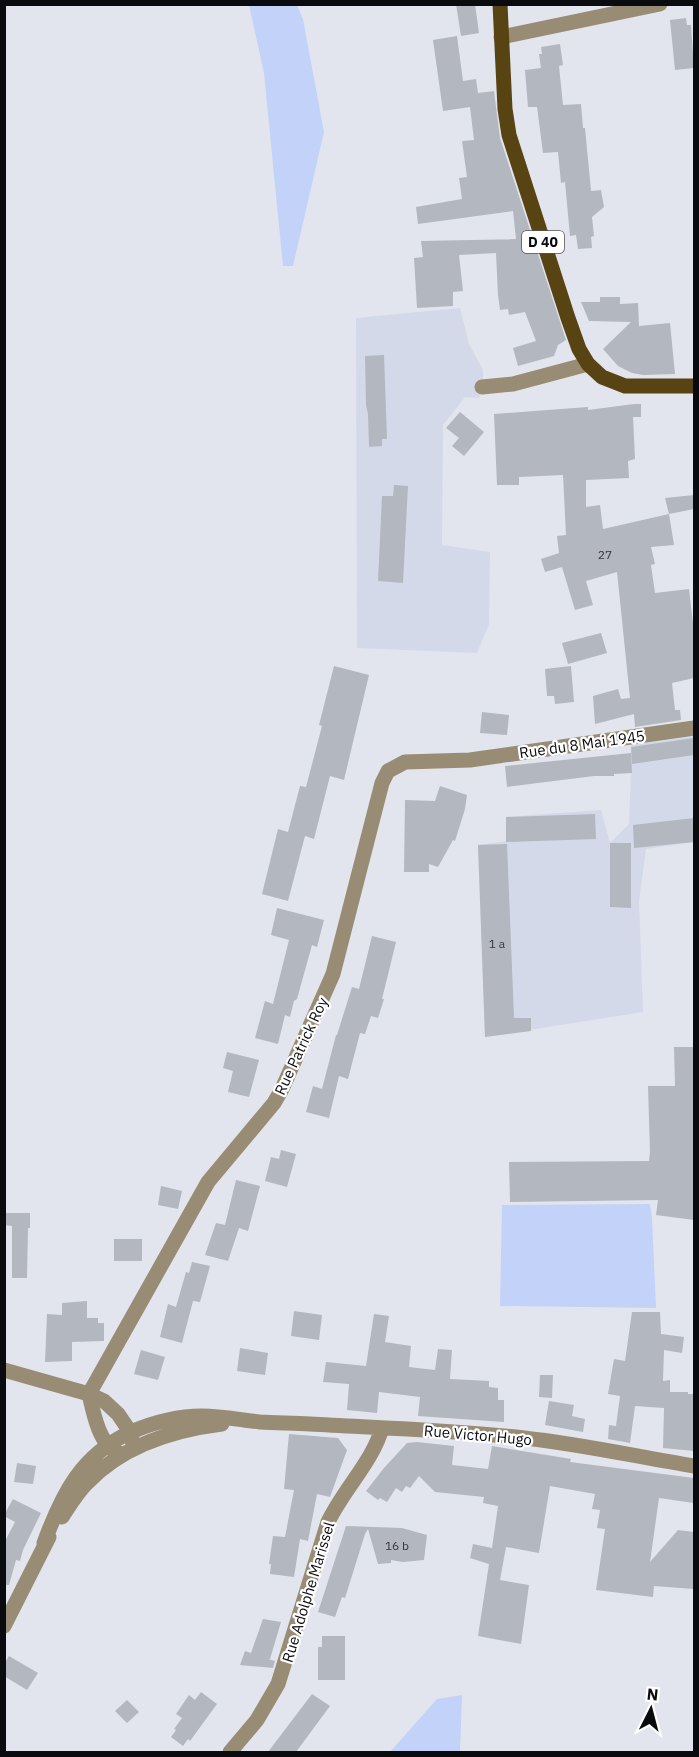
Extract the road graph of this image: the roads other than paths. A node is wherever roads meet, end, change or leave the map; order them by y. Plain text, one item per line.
1 (500, 4) edge
2 (660, 4) edge
3 (501, 37) junction
4 (588, 364) junction
5 (694, 386) edge
6 (482, 387) dead end
7 (694, 728) edge
8 (470, 760) joint
9 (4, 1370) edge
10 (89, 1394) junction
11 (261, 1422) junction
12 (382, 1428) junction
13 (119, 1439) junction
14 (128, 1452) junction
15 (694, 1466) edge
16 (45, 1543) junction
17 (4, 1626) edge
18 (230, 1752) edge

1 - 3 main road, D 40
2 - 3 street
3 - 4 main road, D 40
4 - 5 main road, D 40
4 - 6 street
7 - 8 street, Rue du 8 Mai 1945
8 - 10 street, Rue Patrick Roy
9 - 10 street
10 - 13 street
10 - 13 street
11 - 12 street, Rue Victor Hugo
11 - 13 street, Rue Victor Hugo
11 - 14 street, Rue Victor Hugo
12 - 15 street, Rue Victor Hugo
12 - 18 street, Rue Adolphe Marissel
13 - 14 street
13 - 14 street
13 - 16 street
14 - 16 street, Rue Victor Hugo
16 - 17 street

